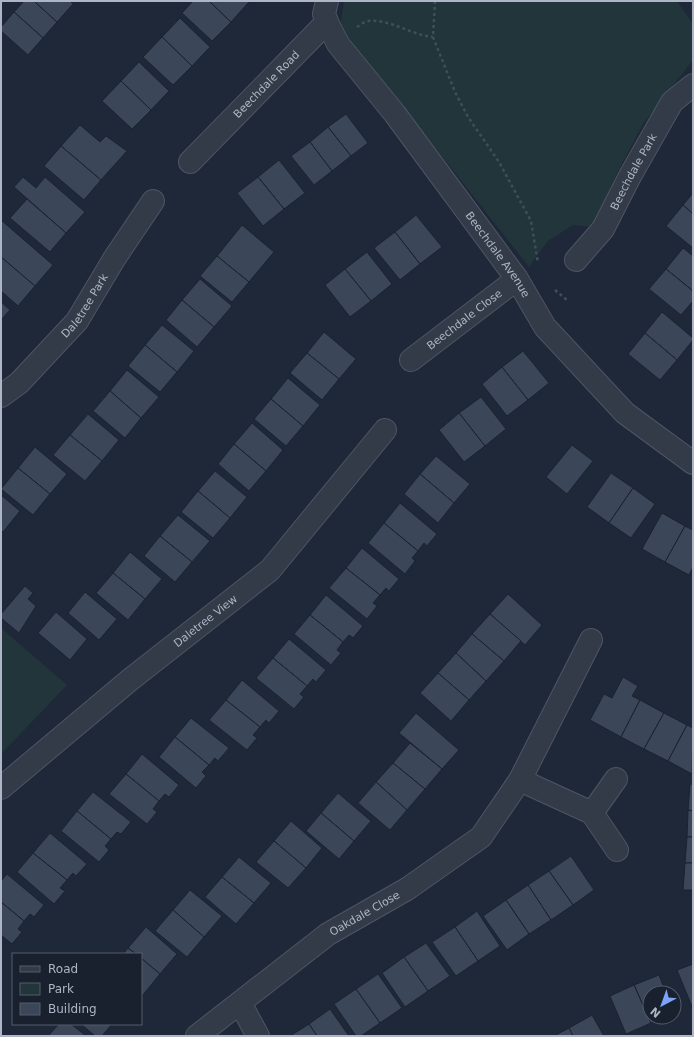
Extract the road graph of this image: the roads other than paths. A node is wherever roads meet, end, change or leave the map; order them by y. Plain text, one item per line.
1 (327, 11) edge
2 (693, 84) edge
3 (190, 162) dead end
4 (153, 201) dead end
5 (576, 260) dead end
6 (517, 279) junction
7 (411, 360) dead end
8 (1, 396) edge
9 (385, 430) dead end
10 (693, 463) edge
11 (591, 640) dead end
12 (616, 779) dead end
13 (520, 780) junction
14 (1, 788) edge
15 (592, 813) junction
16 (617, 850) dead end
17 (240, 1003) junction
18 (197, 1036) edge
19 (258, 1036) edge

1 - 3 street, Beechdale Road
1 - 6 street, Beechdale Avenue
2 - 5 street, Beechdale Park
4 - 8 street, Daletree Park
6 - 7 street, Beechdale Close
6 - 10 street, Beechdale Avenue
9 - 14 street, Daletree View
11 - 13 street, Oakdale Close
12 - 15 street
13 - 15 street
13 - 17 street, Oakdale Close
15 - 16 street
17 - 18 street, Oakdale Close
17 - 19 street

